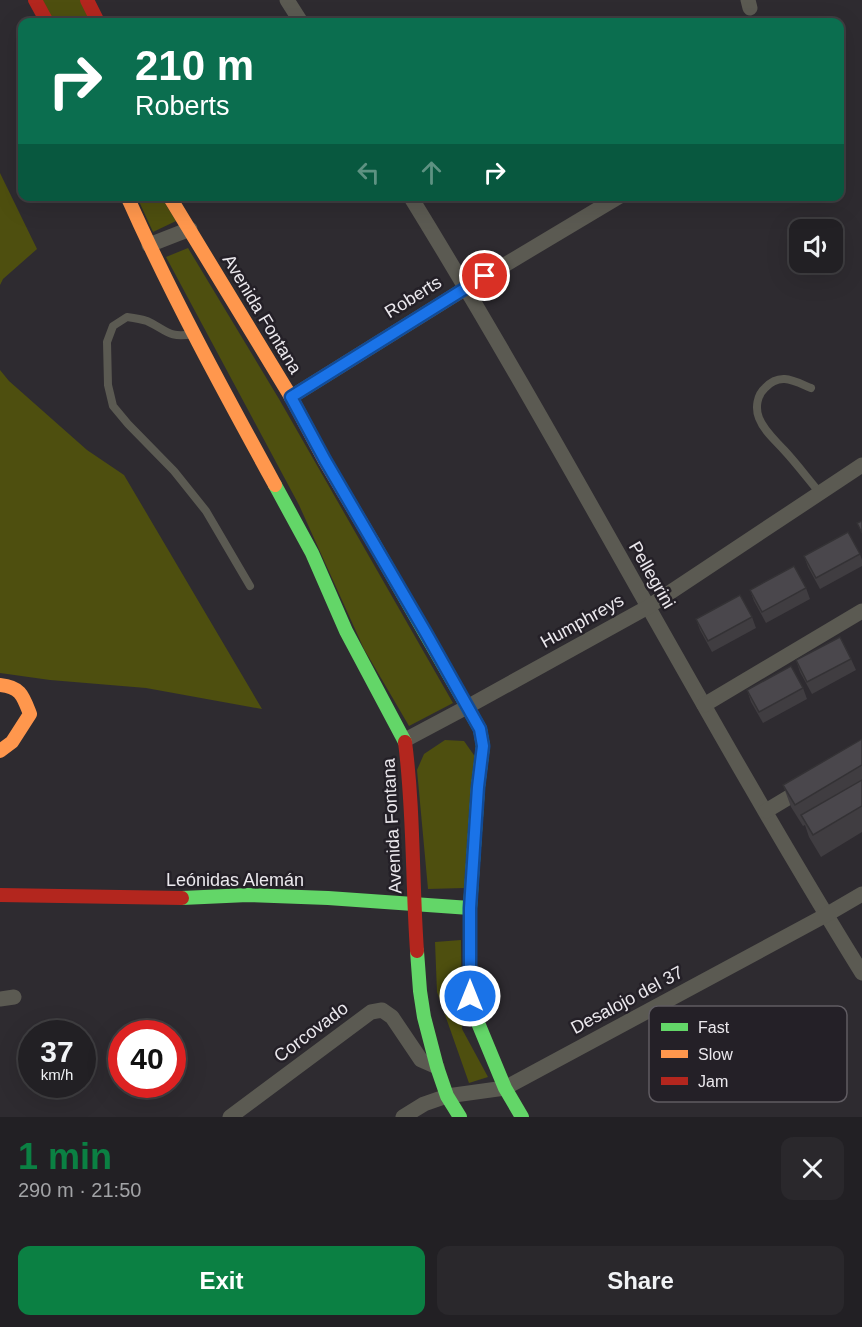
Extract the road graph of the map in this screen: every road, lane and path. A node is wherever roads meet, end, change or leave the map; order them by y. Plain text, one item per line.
1 (35, 0) edge
2 (87, 0) edge
3 (287, 0) edge
4 (45, 18) edge
5 (96, 18) edge
6 (298, 18) edge
7 (130, 201) edge
8 (172, 201) edge
9 (413, 201) edge
10 (612, 201) edge
11 (190, 230) junction
12 (148, 244) junction
13 (465, 288) junction
14 (193, 333) junction
15 (811, 388) dead end
16 (291, 397) junction
17 (862, 465) edge
18 (820, 493) junction
19 (250, 586) dead end
20 (648, 607) junction
21 (862, 611) edge
22 (0, 685) edge
23 (704, 705) junction
24 (467, 707) junction
25 (405, 740) junction
26 (0, 751) edge
27 (814, 782) edge
28 (766, 811) junction
29 (862, 894) edge
30 (0, 895) edge
31 (414, 905) junction
32 (470, 908) junction
33 (826, 915) junction
34 (862, 973) edge
35 (657, 1006) edge
36 (649, 1010) edge
37 (437, 1067) junction
38 (505, 1088) junction
39 (447, 1096) junction
40 (230, 1117) edge
41 (403, 1117) edge
42 (460, 1117) edge
43 (522, 1117) edge

1 - 4 street
2 - 5 street
3 - 6 street
7 - 12 street, Avenida Fontana
8 - 11 street, Avenida Fontana
9 - 13 street, Pellegrini
10 - 13 street, Roberts
11 - 12 street
11 - 16 street, Avenida Fontana
12 - 14 street, Avenida Fontana
13 - 16 street, Roberts
13 - 20 street, Pellegrini
14 - 19 lane
14 - 25 street, Avenida Fontana
15 - 18 lane
16 - 24 street, Avenida Fontana
17 - 18 street, Humphreys
18 - 20 street, Humphreys
20 - 23 street, Pellegrini
20 - 24 street, Humphreys
21 - 23 street
22 - 26 street
23 - 28 street, Pellegrini
24 - 25 street, Humphreys
24 - 32 street, Avenida Fontana
25 - 31 street, Avenida Fontana
27 - 28 street
28 - 33 street, Pellegrini
29 - 33 street, Desalojo del 37
30 - 31 street, Leónidas Alemán
31 - 32 street, Leónidas Alemán
31 - 37 street, Avenida Fontana
32 - 38 street, Avenida Fontana
33 - 34 street, Pellegrini
33 - 35 street, Desalojo del 37
36 - 38 street, Desalojo del 37
37 - 39 street, Avenida Fontana
37 - 40 street, Corcovado
38 - 39 street, Desalojo del 37
38 - 43 street, Avenida Fontana
39 - 41 street, Desalojo del 37
39 - 42 street, Avenida Fontana

